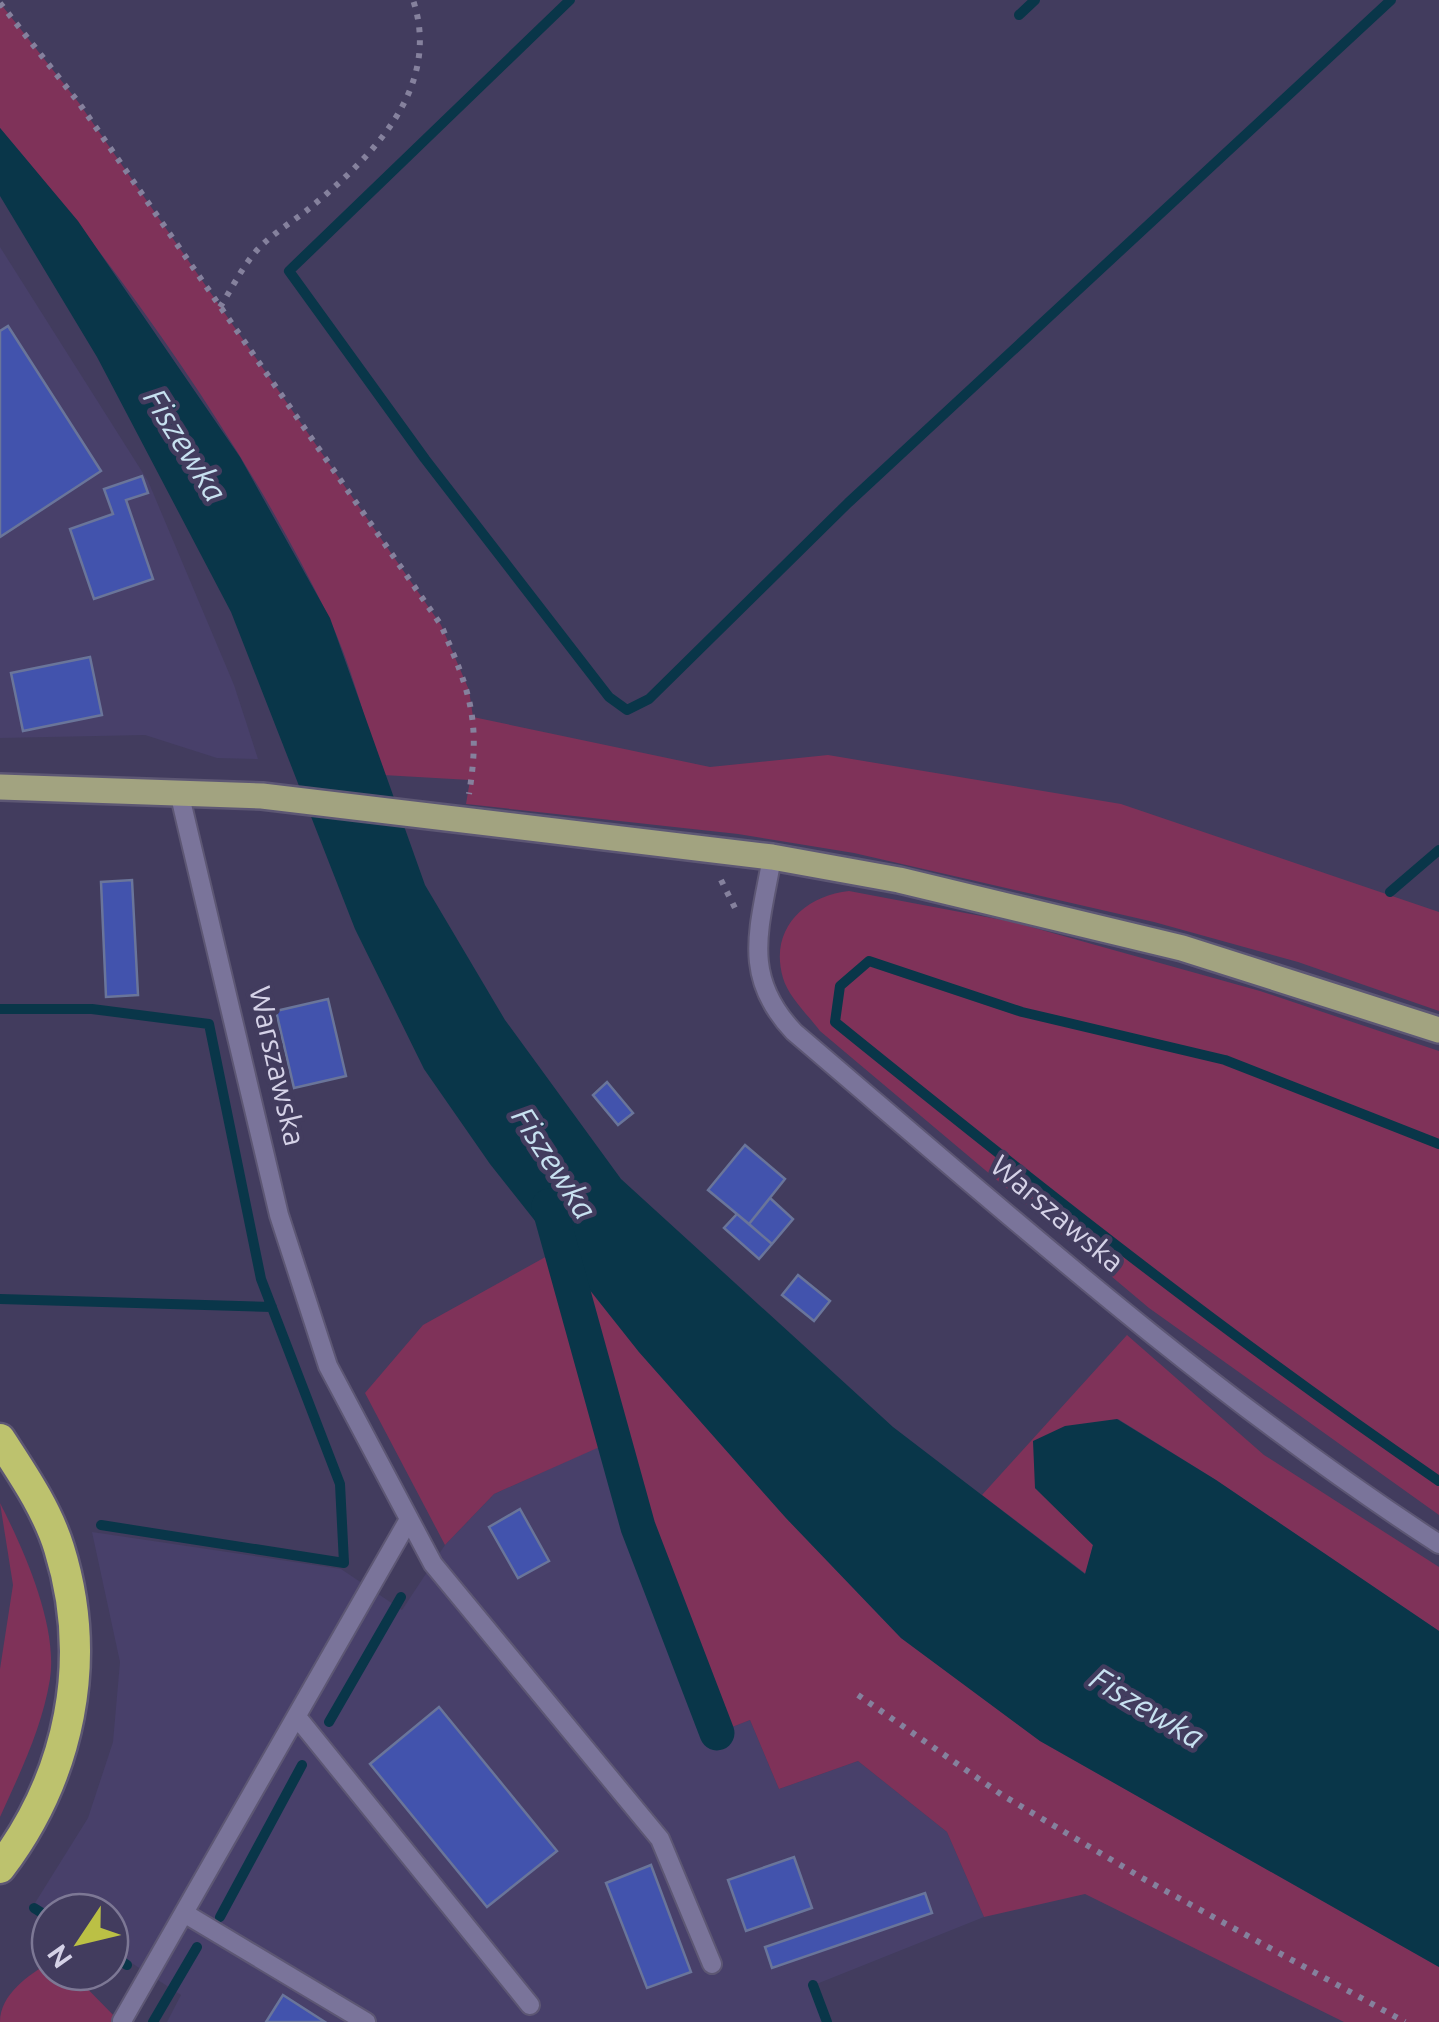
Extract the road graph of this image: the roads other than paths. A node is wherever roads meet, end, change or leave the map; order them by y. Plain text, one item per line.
1 (0, 787) edge
2 (179, 792) junction
3 (772, 856) junction
4 (1439, 1030) edge
5 (0, 1439) edge
6 (408, 1521) junction
7 (1439, 1544) edge
8 (297, 1718) junction
9 (0, 1868) edge
10 (184, 1914) junction
11 (712, 1964) dead end
12 (530, 2006) dead end
13 (122, 2021) edge
14 (366, 2022) edge

1 - 2 main road
2 - 3 main road
2 - 6 lane, Warszawska
3 - 4 main road
3 - 7 lane, Warszawska
5 - 9 highway
6 - 8 lane
6 - 11 lane, Warszawska
8 - 10 lane
8 - 12 lane
10 - 13 lane
10 - 14 lane

